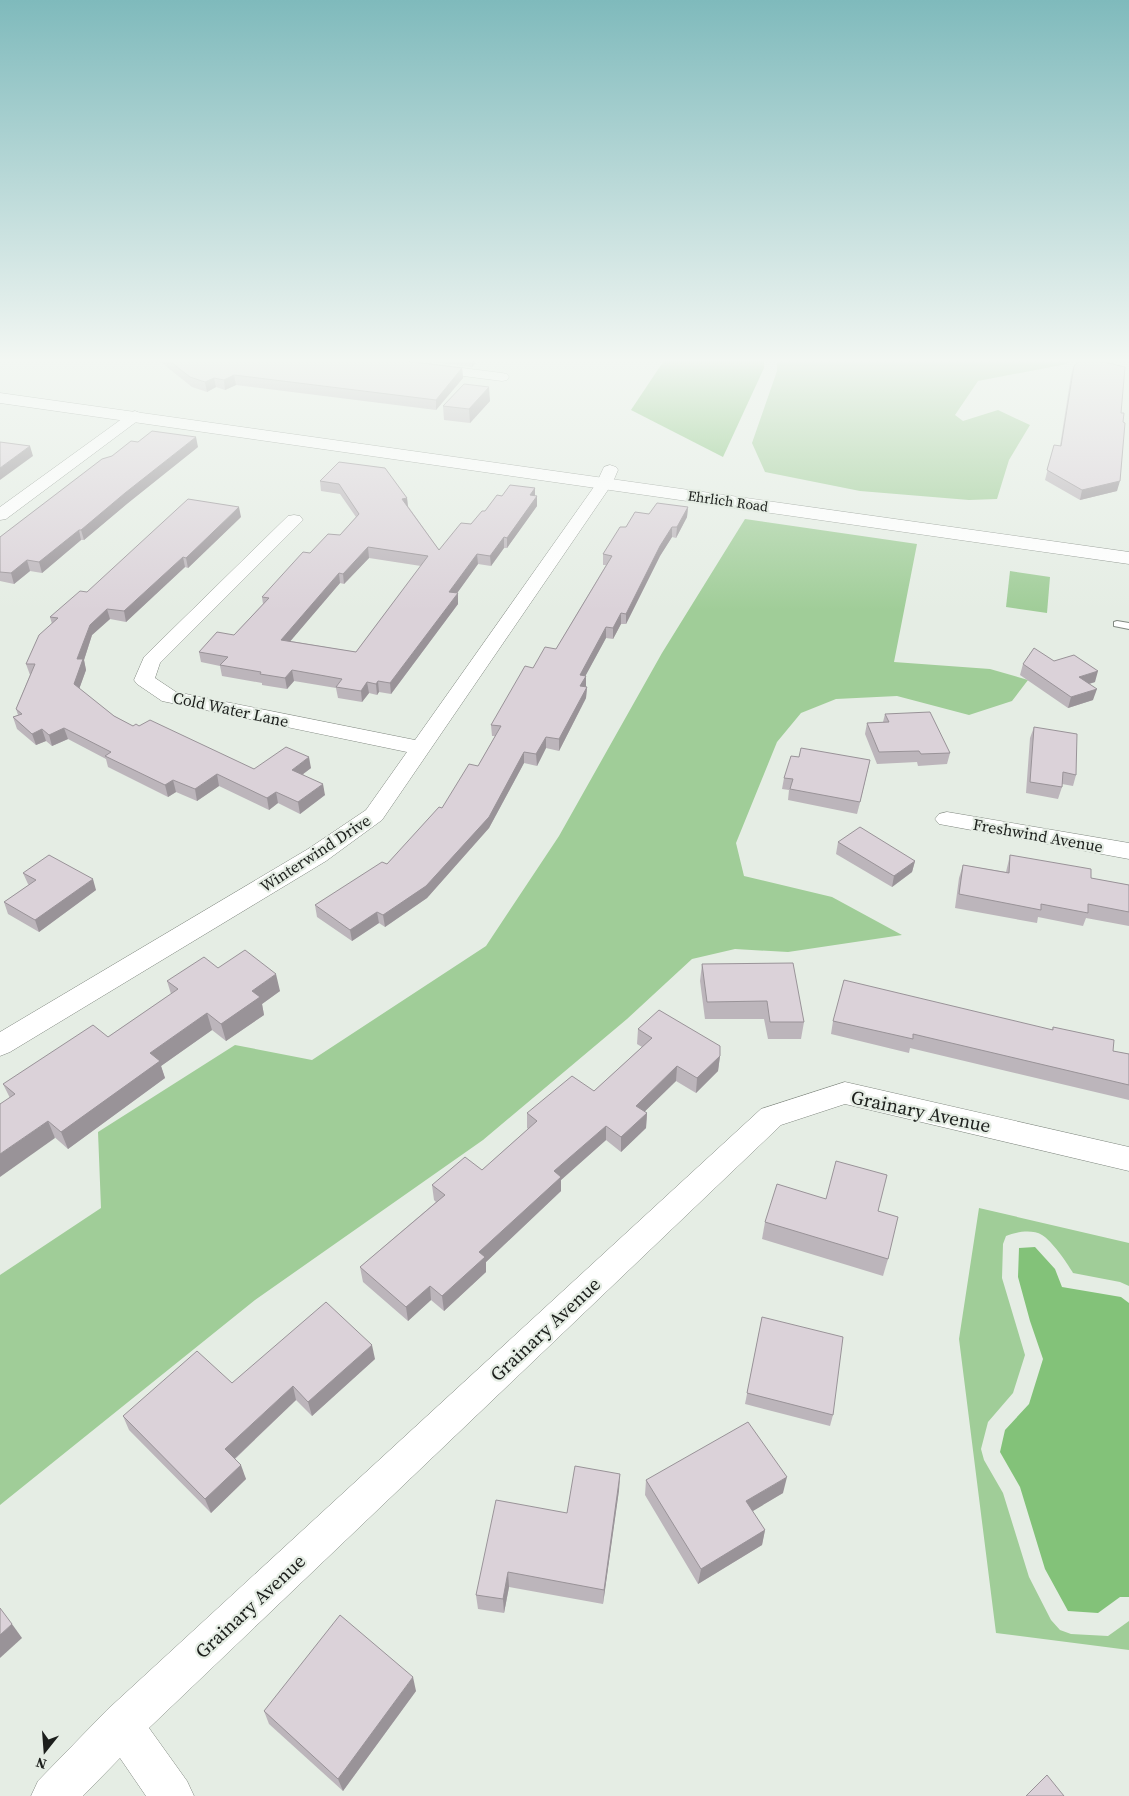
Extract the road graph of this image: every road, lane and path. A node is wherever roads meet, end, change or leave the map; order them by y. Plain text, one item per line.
1 (98, 443) edge
2 (342, 443) edge
3 (385, 443) edge
4 (607, 477) junction
5 (0, 515) edge
6 (294, 520) dead end
7 (1031, 527) dead end
8 (1129, 558) edge
9 (1117, 624) dead end
10 (1129, 626) edge
11 (421, 748) junction
12 (947, 819) dead end
13 (1129, 851) edge
14 (0, 1045) edge
15 (1129, 1159) edge
16 (122, 1725) junction
17 (53, 1796) edge
18 (172, 1796) edge

1 - 5 street
2 - 4 main road, Ehrlich Road
3 - 4 main road, Ehrlich Road
4 - 7 main road, Ehrlich Road
4 - 8 main road, Ehrlich Road
4 - 11 street, Winterwind Drive
6 - 11 street, Cold Water Lane
9 - 10 lane
11 - 14 street, Winterwind Drive
12 - 13 street, Freshwind Avenue
15 - 16 street, Grainary Avenue
16 - 17 street, Grainary Avenue
16 - 18 street

